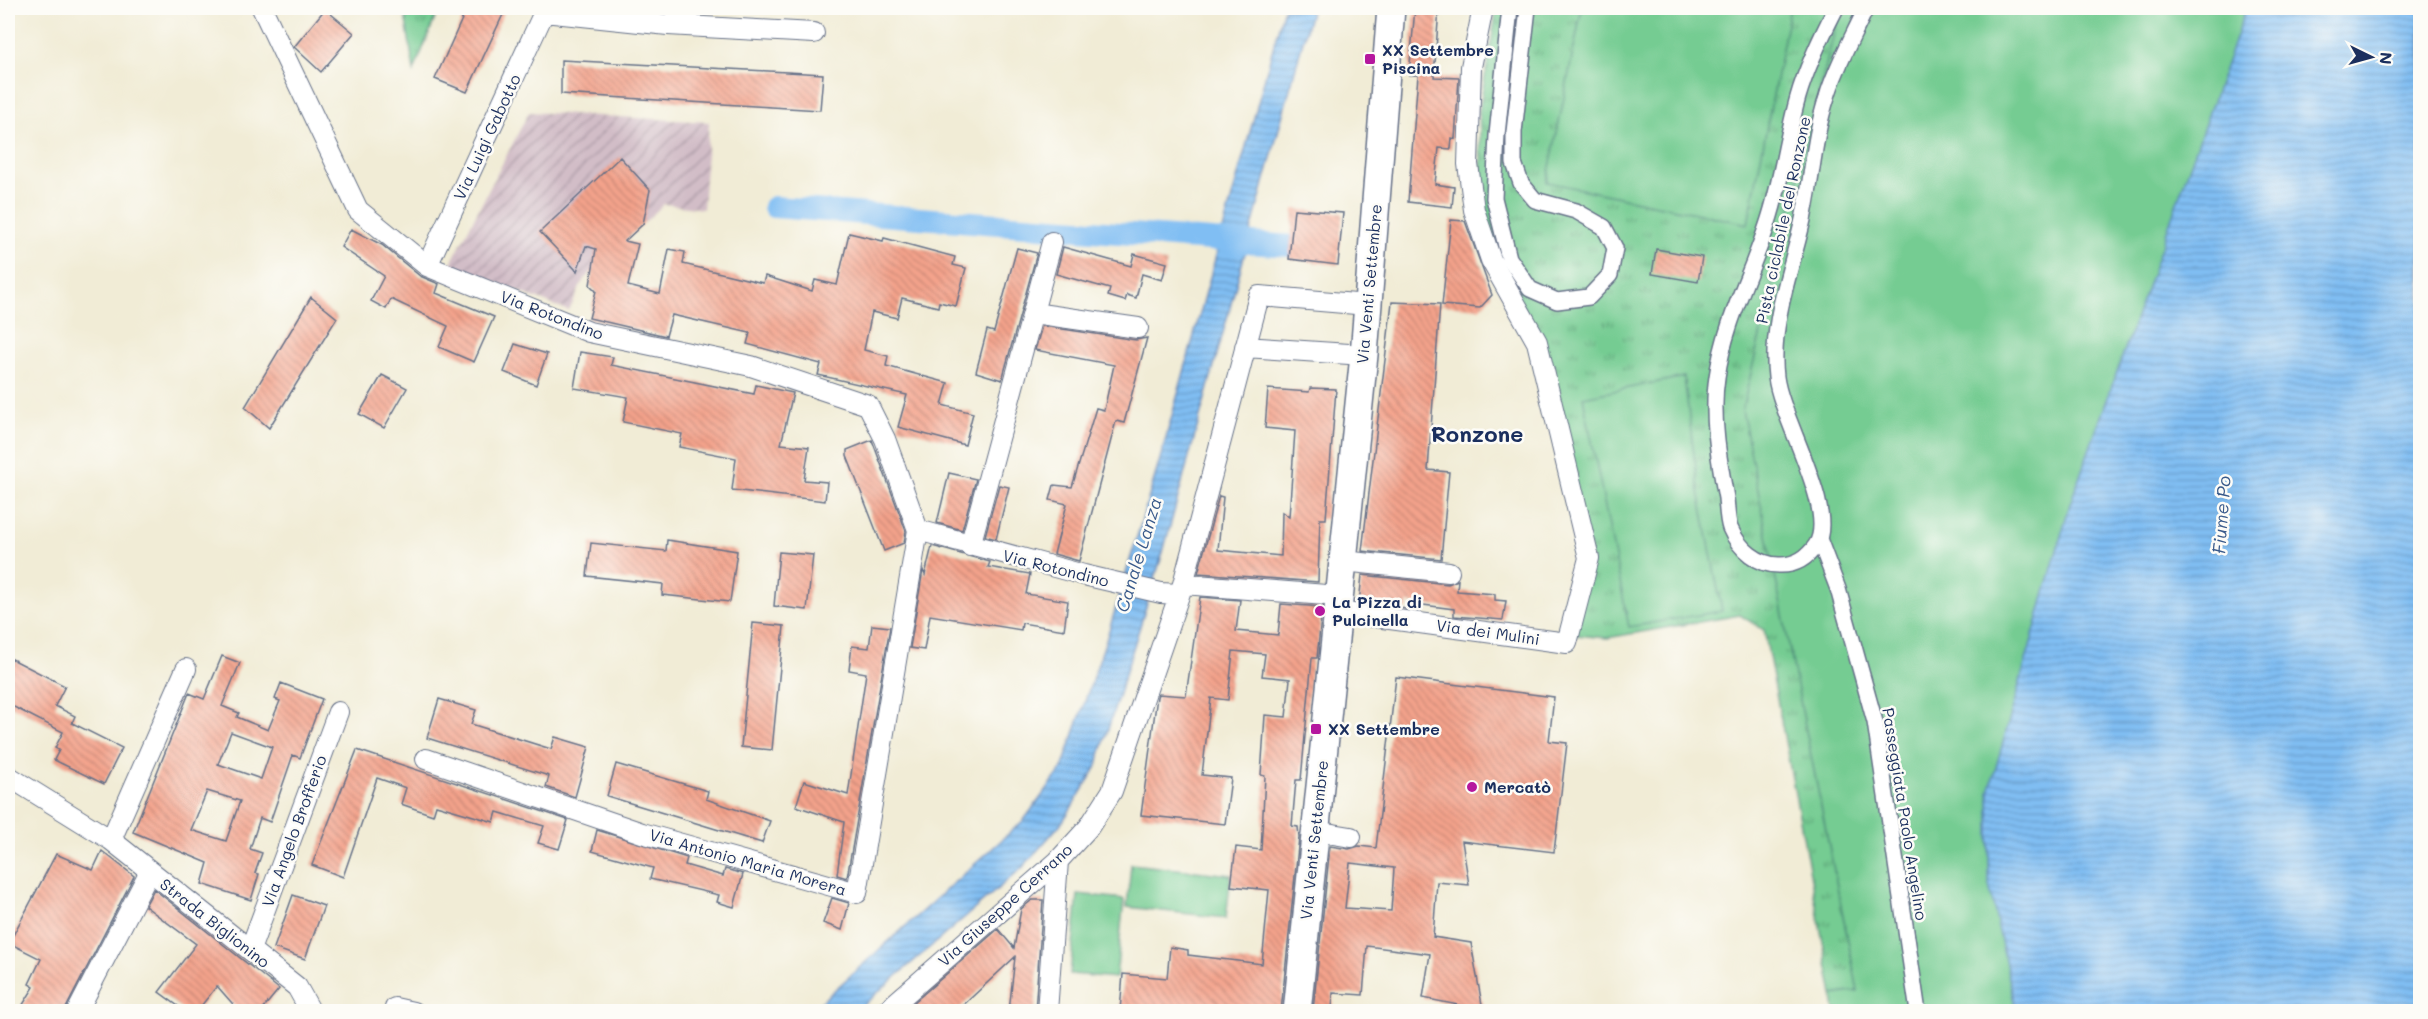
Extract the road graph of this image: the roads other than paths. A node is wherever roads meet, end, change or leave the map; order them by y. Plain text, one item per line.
1 (262, 8) edge
2 (1391, 8) edge
3 (1483, 8) edge
4 (1510, 8) edge
5 (1528, 8) edge
6 (1836, 8) edge
7 (1866, 8) edge
8 (692, 9) edge
9 (545, 10) edge
10 (668, 25) junction
11 (814, 33) dead end
12 (1052, 242) dead end
13 (427, 266) junction
14 (1368, 304) junction
15 (1033, 313) junction
16 (1138, 328) dead end
17 (1245, 347) junction
18 (1364, 355) junction
19 (918, 530) junction
20 (1819, 539) junction
21 (970, 546) junction
22 (1343, 561) junction
23 (1449, 572) dead end
24 (1174, 591) junction
25 (1338, 604) junction
26 (186, 669) dead end
27 (338, 711) dead end
28 (426, 759) dead end
29 (8, 776) edge
30 (1315, 831) junction
31 (1351, 837) dead end
32 (111, 840) junction
33 (1058, 861) junction
34 (150, 871) junction
35 (249, 950) junction
36 (77, 1011) edge
37 (311, 1011) edge
38 (885, 1011) edge
39 (1047, 1011) edge
40 (1297, 1011) edge
41 (1918, 1011) edge

1 - 13 street, Via Rotondino
2 - 14 main road, Via Venti Settembre
3 - 25 street, Via dei Mulini
4 - 5 street
6 - 20 street, Pista ciclabile del Ronzone
7 - 20 street, Pista ciclabile del Ronzone
8 - 10 street
9 - 10 street
9 - 13 street, Via Luigi Gabotto
10 - 11 street
12 - 15 street
13 - 19 street, Via Rotondino
14 - 17 street, Via Giuseppe Cerrano
14 - 18 main road, Via Venti Settembre
15 - 16 street
15 - 21 street
17 - 18 street
17 - 24 street, Via Giuseppe Cerrano
18 - 22 main road, Via Venti Settembre
19 - 21 street, Via Rotondino
19 - 28 street, Via Antonio Maria Morera
20 - 41 street, Passeggiata Paolo Angelino
21 - 24 street, Via Rotondino
22 - 23 street
22 - 25 main road, Via Venti Settembre
24 - 25 street, Via Rotondino
24 - 33 street, Via Giuseppe Cerrano
25 - 30 main road, Via Venti Settembre
26 - 32 street
27 - 35 street, Via Angelo Brofferio
29 - 32 street, Strada Biglionino
30 - 31 street
30 - 40 main road, Via Venti Settembre
32 - 34 street, Strada Biglionino
33 - 38 street, Via Giuseppe Cerrano
33 - 39 street
34 - 35 street, Strada Biglionino
34 - 36 street
35 - 37 street, Strada Biglionino

